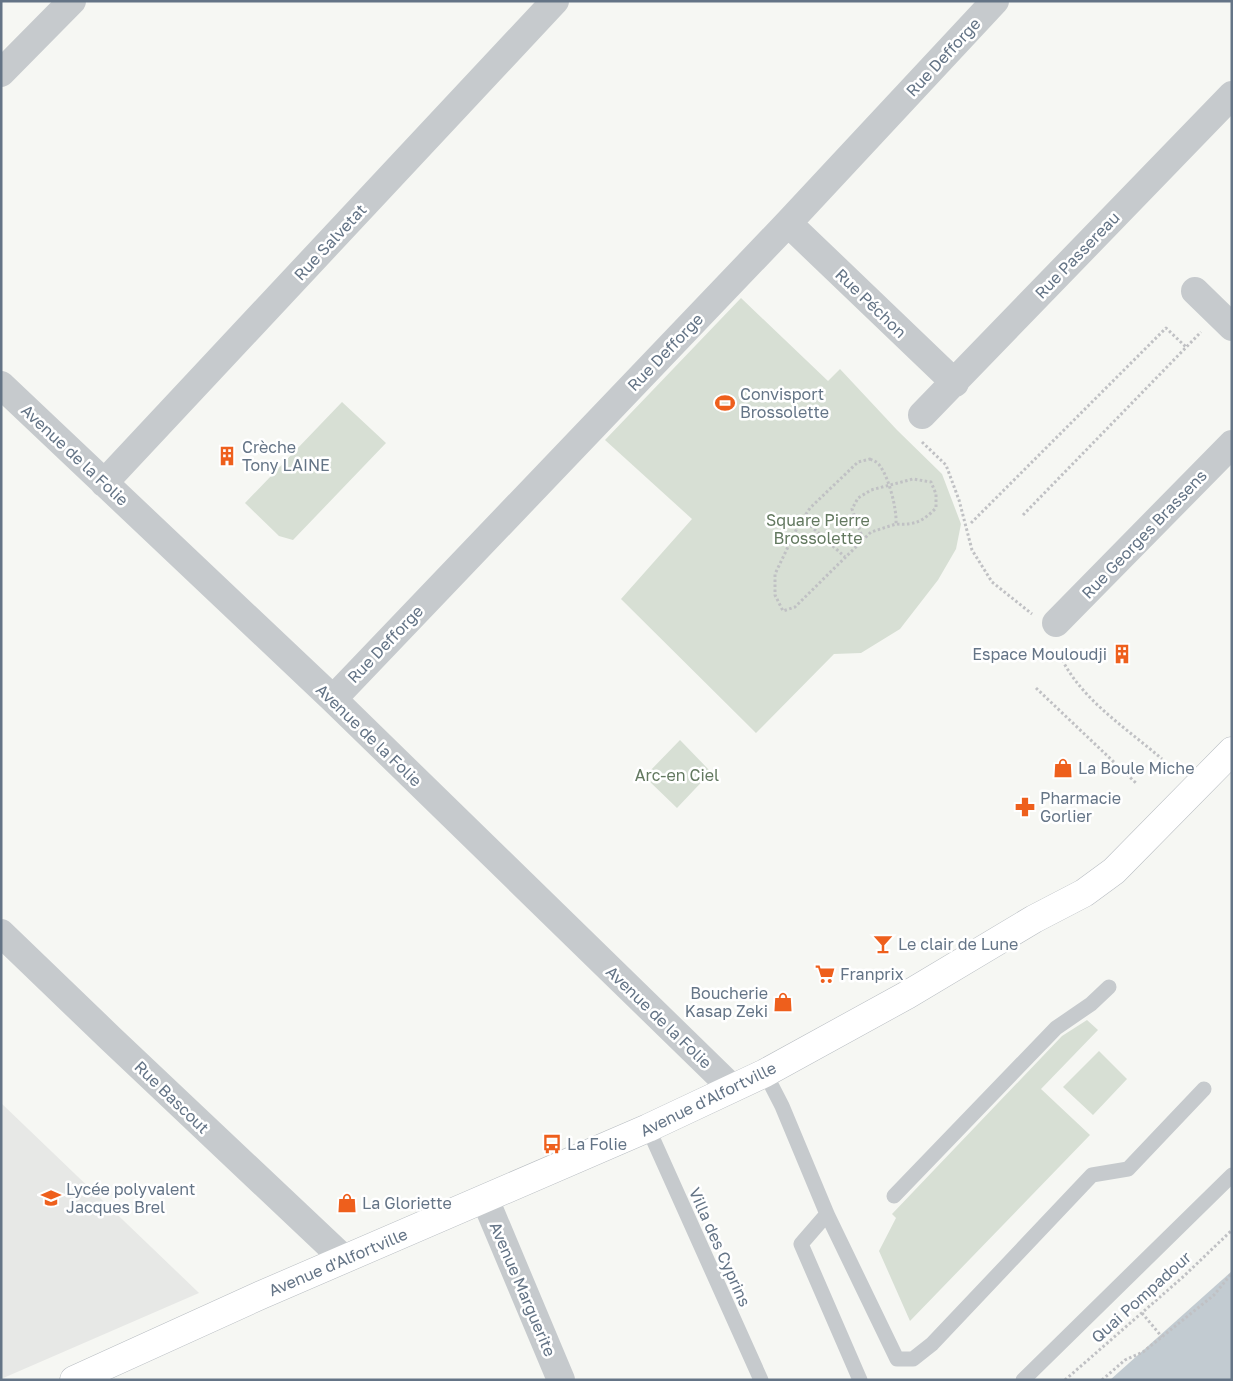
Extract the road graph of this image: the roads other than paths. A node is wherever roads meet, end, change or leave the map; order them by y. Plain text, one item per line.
1 (72, 1) edge
2 (555, 1) edge
3 (994, 1) edge
4 (1, 73) edge
5 (1232, 95) edge
6 (788, 223) junction
7 (1194, 291) dead end
8 (1225, 320) edge
9 (954, 383) junction
10 (1, 385) edge
11 (922, 415) road end
12 (1232, 444) edge
13 (104, 483) junction
14 (1052, 625) road end
15 (333, 699) junction
16 (1232, 751) edge
17 (1, 933) edge
18 (1108, 987) dead end
19 (765, 1073) junction
20 (732, 1088) junction
21 (1204, 1089) dead end
22 (648, 1128) junction
23 (1232, 1175) edge
24 (894, 1196) dead end
25 (484, 1199) junction
26 (827, 1214) junction
27 (344, 1259) junction
28 (74, 1380) edge
29 (561, 1380) edge
30 (760, 1380) edge
31 (860, 1380) edge
32 (1023, 1380) edge

1 - 4 street
2 - 13 street, Rue Salvetat
3 - 6 street, Rue Defforge
5 - 9 street, Rue Passereau
6 - 9 street, Rue Péchon
6 - 15 street, Rue Defforge
7 - 8 street
9 - 11 street, Rue Passereau
10 - 13 street, Avenue de la Folie
12 - 14 street, Rue Georges Brassens
13 - 15 street, Avenue de la Folie
15 - 20 street, Avenue de la Folie
16 - 19 main road, Avenue d'Alfortville
17 - 27 street, Rue Bascout
18 - 24 lane
19 - 20 main road, Avenue d'Alfortville
19 - 26 lane
20 - 22 main road, Avenue d'Alfortville
21 - 26 lane
22 - 25 main road, Avenue d'Alfortville
22 - 30 lane, Villa des Cyprins
23 - 32 lane
25 - 27 main road, Avenue d'Alfortville
25 - 29 street, Avenue Marguerite
26 - 31 lane
27 - 28 main road, Avenue d'Alfortville

